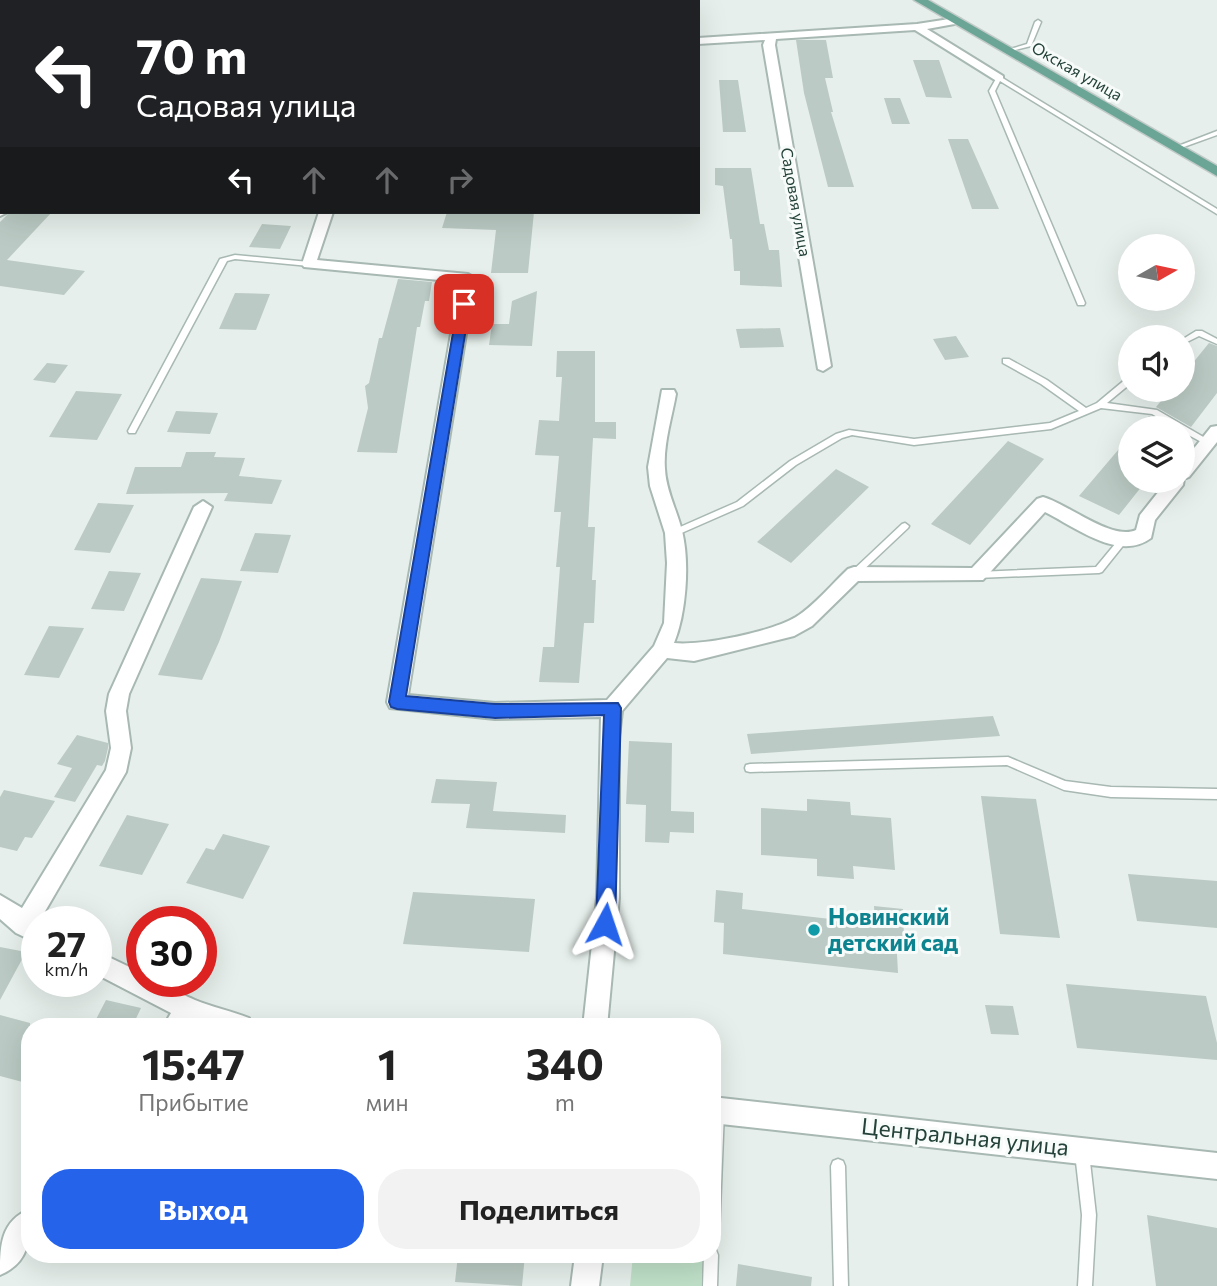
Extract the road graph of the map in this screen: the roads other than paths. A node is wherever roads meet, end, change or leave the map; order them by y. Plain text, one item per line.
1 (920, 0) edge
2 (956, 21) junction
3 (1038, 22) dead end
4 (917, 27) junction
5 (771, 38) junction
6 (700, 41) edge
7 (1009, 51) junction
8 (999, 78) junction
9 (1217, 133) edge
10 (1177, 148) junction
11 (1217, 172) edge
12 (1217, 212) edge
13 (325, 214) edge
14 (309, 264) junction
15 (1081, 303) dead end
16 (1195, 335) edge
17 (1217, 342) edge
18 (1006, 360) dead end
19 (823, 366) dead end
20 (1118, 390) edge
21 (668, 394) dead end
22 (1100, 405) junction
23 (1086, 412) junction
24 (132, 430) dead end
25 (1213, 436) edge
26 (1195, 458) edge
27 (1167, 493) edge
28 (203, 507) dead end
29 (905, 526) dead end
30 (674, 533) junction
31 (1123, 540) junction
32 (854, 574) junction
33 (977, 575) junction
34 (662, 650) junction
35 (612, 708) junction
36 (750, 768) dead end
37 (1217, 794) edge
38 (0, 906) edge
39 (43, 906) edge
40 (21, 922) edge
41 (112, 972) edge
42 (181, 1018) edge
43 (596, 1018) edge
44 (721, 1111) edge
45 (1081, 1149) junction
46 (838, 1166) dead end
47 (1217, 1166) edge
48 (21, 1234) edge
49 (0, 1261) edge
50 (588, 1263) edge
51 (711, 1263) edge
52 (585, 1286) edge
53 (710, 1286) edge
54 (841, 1286) edge
55 (1086, 1286) edge

1 - 2 main road, Окская улица
2 - 4 street
2 - 7 main road, Окская улица
3 - 7 lane
4 - 5 street
4 - 8 street
5 - 6 street
5 - 19 street, Садовая улица
7 - 10 main road, Окская улица
8 - 12 lane
8 - 15 lane
9 - 10 lane
10 - 11 main road, Окская улица
13 - 14 street
14 - 24 lane
14 - 35 street
16 - 17 lane
18 - 23 lane
20 - 22 lane
21 - 30 street
22 - 23 lane
22 - 25 lane
23 - 30 lane
25 - 26 street
27 - 31 street
28 - 39 street
29 - 32 lane
30 - 34 street
31 - 33 lane
31 - 33 street
32 - 33 street
32 - 34 street
34 - 35 street
35 - 43 street
36 - 37 lane
38 - 40 street
41 - 42 street
44 - 45 street, Центральная улица
45 - 47 street, Центральная улица
45 - 55 lane
46 - 54 lane
48 - 49 street
50 - 52 street
51 - 53 lane

